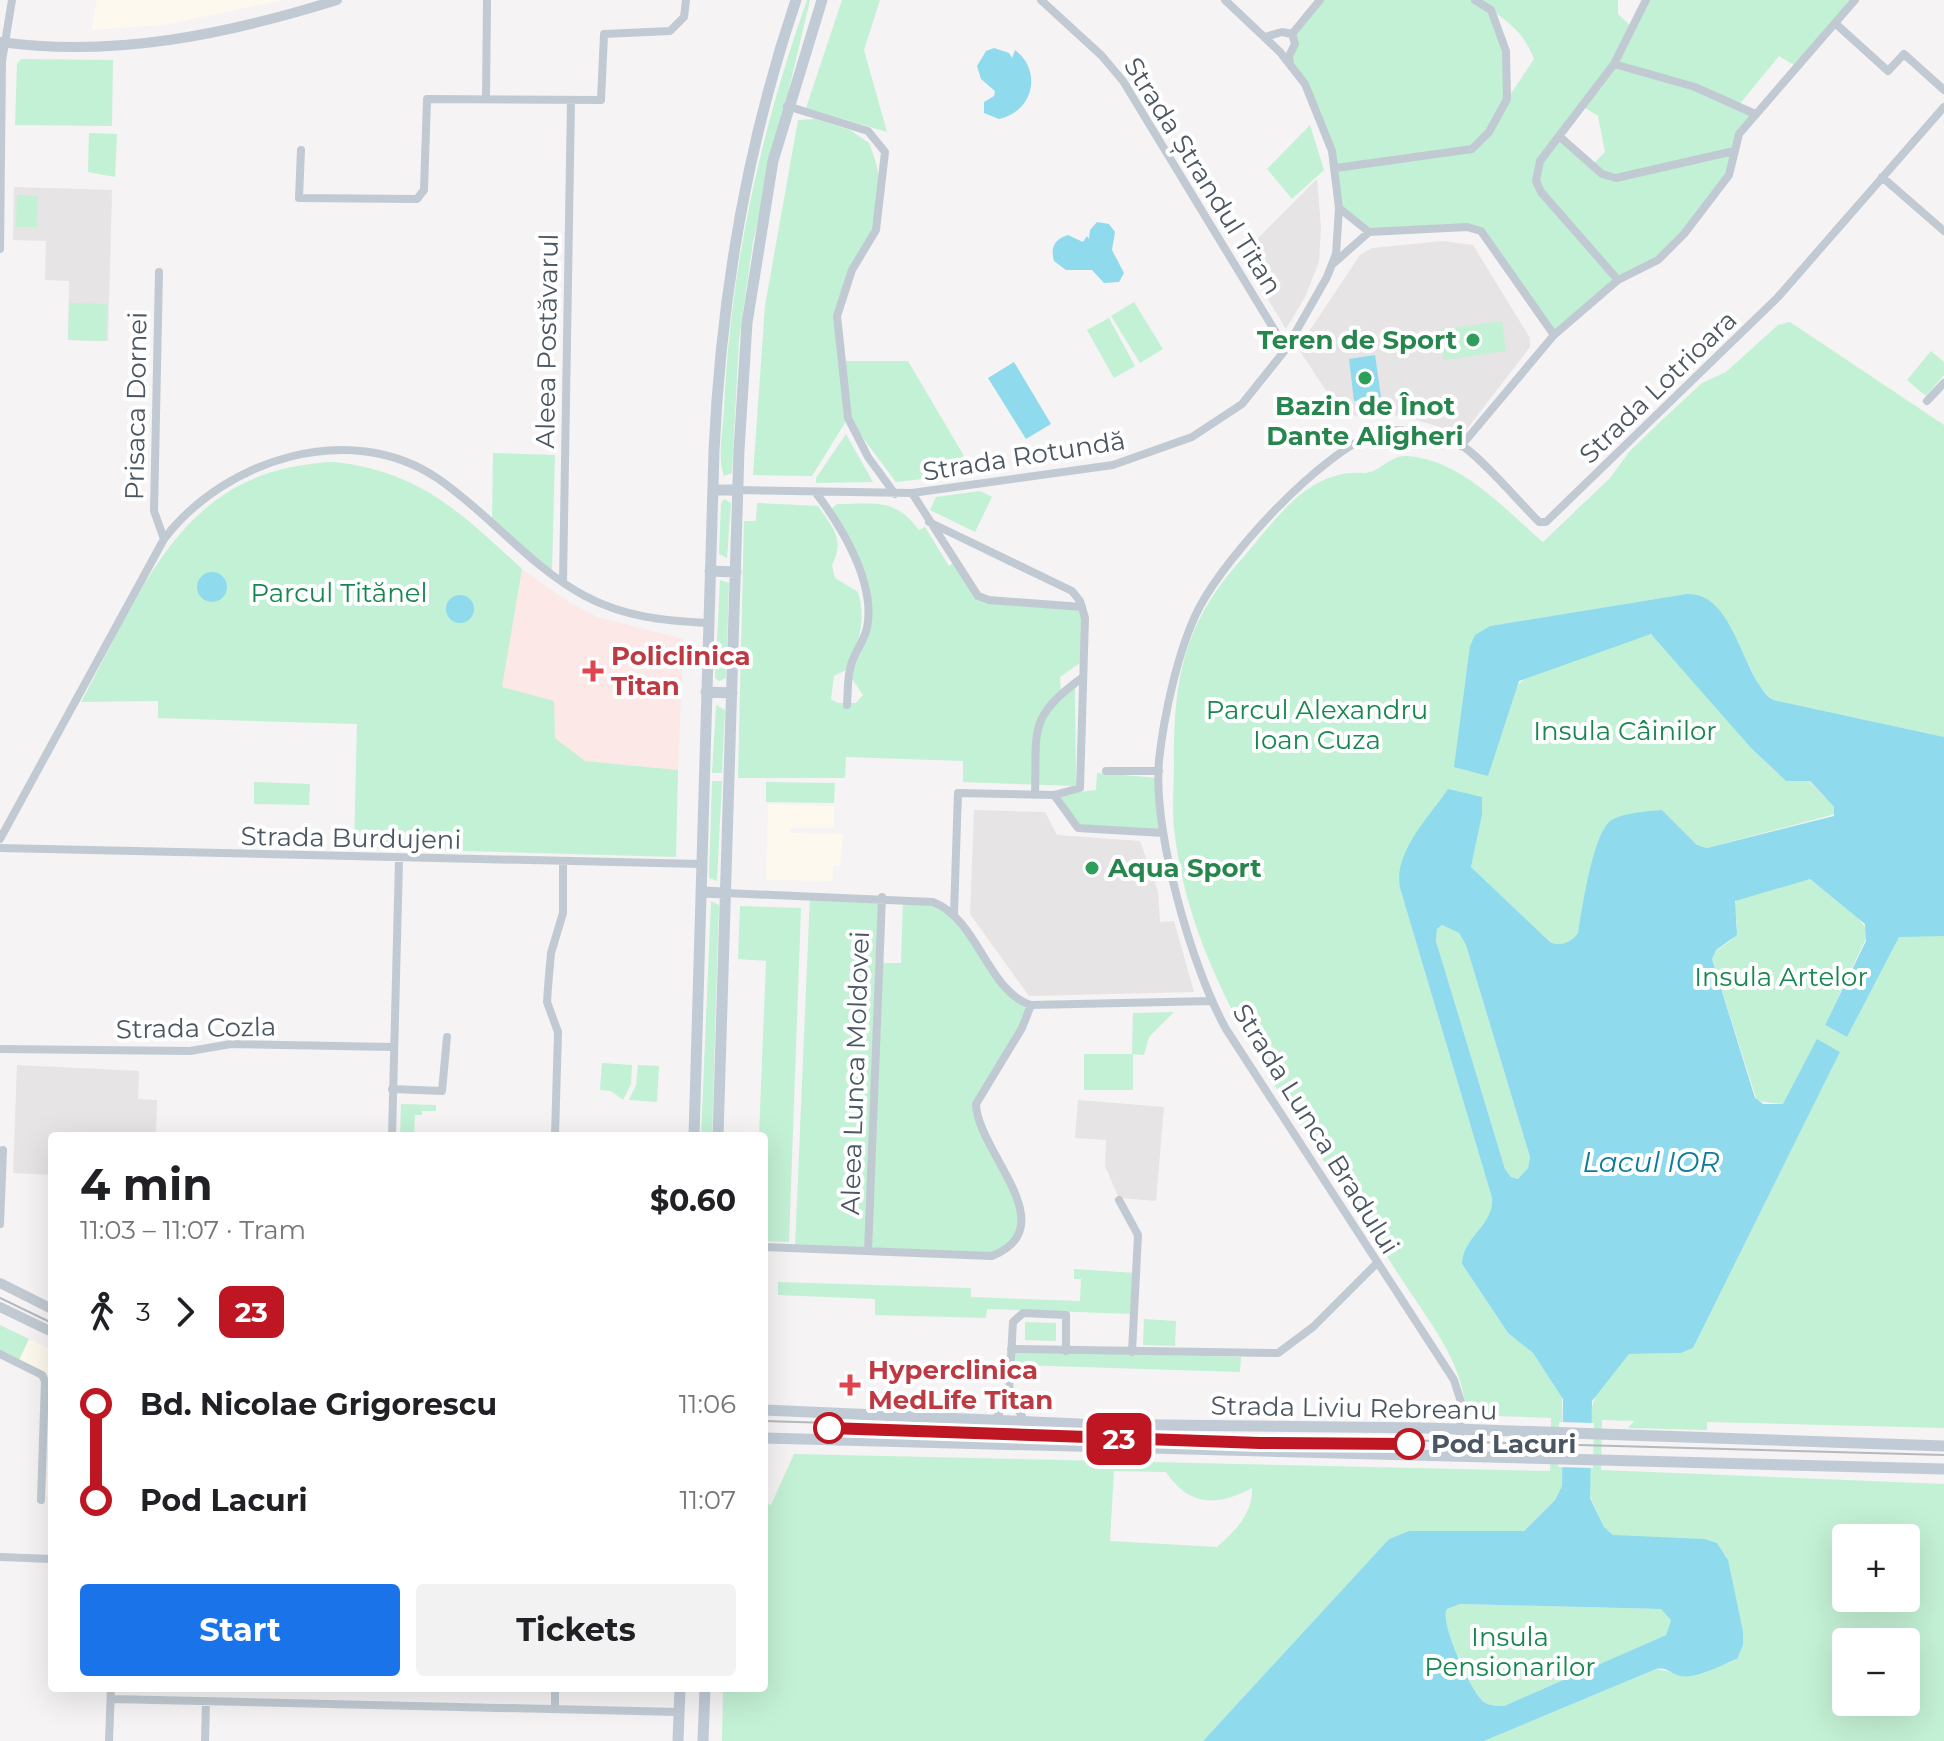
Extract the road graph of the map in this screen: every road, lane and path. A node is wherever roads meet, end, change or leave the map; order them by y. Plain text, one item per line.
1 (12, 0) edge
2 (337, 0) edge
3 (487, 0) edge
4 (686, 0) edge
5 (796, 0) edge
6 (822, 0) edge
7 (1041, 0) edge
8 (1225, 0) edge
9 (1320, 0) edge
10 (1475, 0) edge
11 (1646, 0) edge
12 (1855, 0) edge
13 (1836, 24) junction
14 (1292, 34) junction
15 (1276, 36) junction
16 (1264, 37) junction
17 (2, 42) edge
18 (1278, 50) junction
19 (1292, 50) junction
20 (1290, 64) junction
21 (1614, 64) junction
22 (1944, 90) edge
23 (486, 99) junction
24 (571, 100) junction
25 (787, 106) junction
26 (1944, 107) edge
27 (1755, 114) junction
28 (1559, 136) junction
29 (301, 150) dead end
30 (1734, 151) junction
31 (1336, 168) junction
32 (1882, 177) junction
33 (1339, 208) junction
34 (1944, 231) edge
35 (1369, 232) junction
36 (1, 233) edge
37 (0, 249) edge
38 (1334, 263) junction
39 (159, 272) dead end
40 (1618, 280) junction
41 (1554, 335) junction
42 (1286, 349) junction
43 (1944, 383) edge
44 (1927, 401) dead end
45 (1461, 446) junction
46 (713, 490) junction
47 (738, 490) junction
48 (816, 493) junction
49 (912, 493) junction
50 (895, 494) junction
51 (929, 522) junction
52 (164, 539) junction
53 (710, 571) junction
54 (736, 572) junction
55 (563, 582) junction
56 (1082, 607) junction
57 (709, 623) junction
58 (1083, 677) junction
59 (706, 692) junction
60 (732, 693) junction
61 (847, 705) dead end
62 (1106, 771) dead end
63 (1159, 771) junction
64 (1035, 795) junction
65 (1054, 795) junction
66 (1163, 833) junction
67 (0, 839) edge
68 (0, 848) edge
69 (399, 860) junction
70 (563, 862) junction
71 (701, 864) junction
72 (701, 892) junction
73 (726, 893) junction
74 (882, 897) junction
75 (954, 913) junction
76 (1212, 1001) junction
77 (1031, 1005) junction
78 (447, 1037) dead end
79 (393, 1047) junction
80 (0, 1049) edge
81 (392, 1089) junction
82 (392, 1132) edge
83 (555, 1132) edge
84 (694, 1132) edge
85 (718, 1132) edge
86 (3, 1150) dead end
87 (1119, 1200) dead end
88 (0, 1224) edge
89 (768, 1247) edge
90 (868, 1251) junction
91 (1377, 1263) junction
92 (0, 1283) edge
93 (0, 1307) edge
94 (48, 1307) edge
95 (48, 1330) edge
96 (1011, 1349) junction
97 (1066, 1351) junction
98 (1132, 1352) junction
99 (0, 1354) edge
100 (1009, 1393) junction
101 (768, 1410) edge
102 (995, 1421) junction
103 (1025, 1422) junction
104 (1460, 1430) junction
105 (768, 1438) edge
106 (1944, 1446) edge
107 (1459, 1456) junction
108 (1944, 1469) edge
109 (41, 1500) dead end
110 (0, 1557) edge
111 (48, 1559) edge
112 (111, 1692) edge
113 (188, 1692) edge
114 (555, 1692) edge
115 (680, 1692) edge
116 (705, 1692) edge
117 (111, 1699) junction
118 (188, 1700) junction
119 (206, 1701) junction
120 (555, 1709) junction
121 (679, 1712) junction
122 (109, 1741) edge
123 (205, 1741) edge
124 (678, 1741) edge
125 (703, 1741) edge

1 - 17 street
2 - 17 street
3 - 23 street
4 - 24 street
5 - 46 main road
6 - 25 main road
7 - 42 street, Strada Ștrandul Titan
8 - 16 street, Strada Rotundă
9 - 14 street
10 - 31 street
11 - 21 street
12 - 13 street
13 - 22 street
13 - 27 street
14 - 15 street
14 - 19 street
15 - 16 street
15 - 18 street
16 - 18 street, Strada Rotundă
17 - 36 street
18 - 19 street
18 - 20 street, Strada Rotundă
19 - 20 street
20 - 31 street, Strada Rotundă
21 - 27 street
21 - 28 street
23 - 24 street
23 - 29 street
24 - 55 street, Aleea Postăvarul
25 - 47 main road
25 - 50 street
26 - 32 street
27 - 30 street
28 - 30 street
28 - 40 street
30 - 40 street
31 - 33 street, Strada Rotundă
32 - 34 street
32 - 45 street, Strada Lotrioara
33 - 35 street
33 - 38 street, Strada Rotundă
35 - 38 street
35 - 41 street
36 - 37 street
38 - 42 street, Strada Rotundă
39 - 52 street, Prisaca Dornei
40 - 41 street
41 - 45 street
42 - 49 street, Strada Rotundă
43 - 44 street
45 - 63 street, Strada Lotrioara
46 - 47 main road
46 - 53 main road
47 - 48 street, Strada Rotundă
47 - 54 main road
48 - 50 street, Strada Rotundă
48 - 61 street
49 - 50 street, Strada Rotundă
49 - 51 street
51 - 56 street
51 - 56 street
52 - 55 street
52 - 67 street
53 - 54 main road
53 - 57 main road
54 - 60 main road
55 - 57 street
56 - 58 street
57 - 59 main road
58 - 64 street
58 - 65 street
59 - 60 main road
59 - 71 main road
60 - 73 main road
62 - 63 street
63 - 66 street, Strada Lotrioara
64 - 65 street
64 - 75 street
65 - 66 street
66 - 76 street, Strada Lotrioara
68 - 69 street, Strada Burdujeni
69 - 70 street, Strada Burdujeni
69 - 79 street
70 - 71 street, Strada Burdujeni
70 - 83 street
71 - 72 main road
72 - 73 main road
72 - 84 main road
73 - 74 street
73 - 85 main road
74 - 75 street
74 - 90 street, Aleea Lunca Moldovei
75 - 77 street
76 - 77 street, Strada Lunca Bradului
76 - 91 street, Strada Lunca Bradului
77 - 90 street
78 - 81 street
79 - 80 street, Strada Cozla
79 - 81 street
81 - 82 street
86 - 88 street
87 - 98 street
89 - 90 street
91 - 98 street
91 - 104 street, Strada Lunca Bradului
92 - 94 street
93 - 95 street
96 - 97 street
96 - 97 street
96 - 100 street
97 - 98 street
99 - 109 street
100 - 102 street
100 - 103 street
101 - 102 main road, Strada Liviu Rebreanu
102 - 103 main road, Strada Liviu Rebreanu
103 - 104 main road, Strada Liviu Rebreanu
104 - 106 main road, Strada Liviu Rebreanu
104 - 107 street, Strada Lunca Bradului
105 - 107 main road, Strada Liviu Rebreanu
107 - 108 main road, Strada Liviu Rebreanu
110 - 111 street
112 - 117 street
113 - 118 street
114 - 120 street
115 - 121 main road
116 - 125 main road
117 - 118 street
117 - 122 street
118 - 119 street
119 - 120 street
119 - 123 street
120 - 121 street
121 - 124 main road

